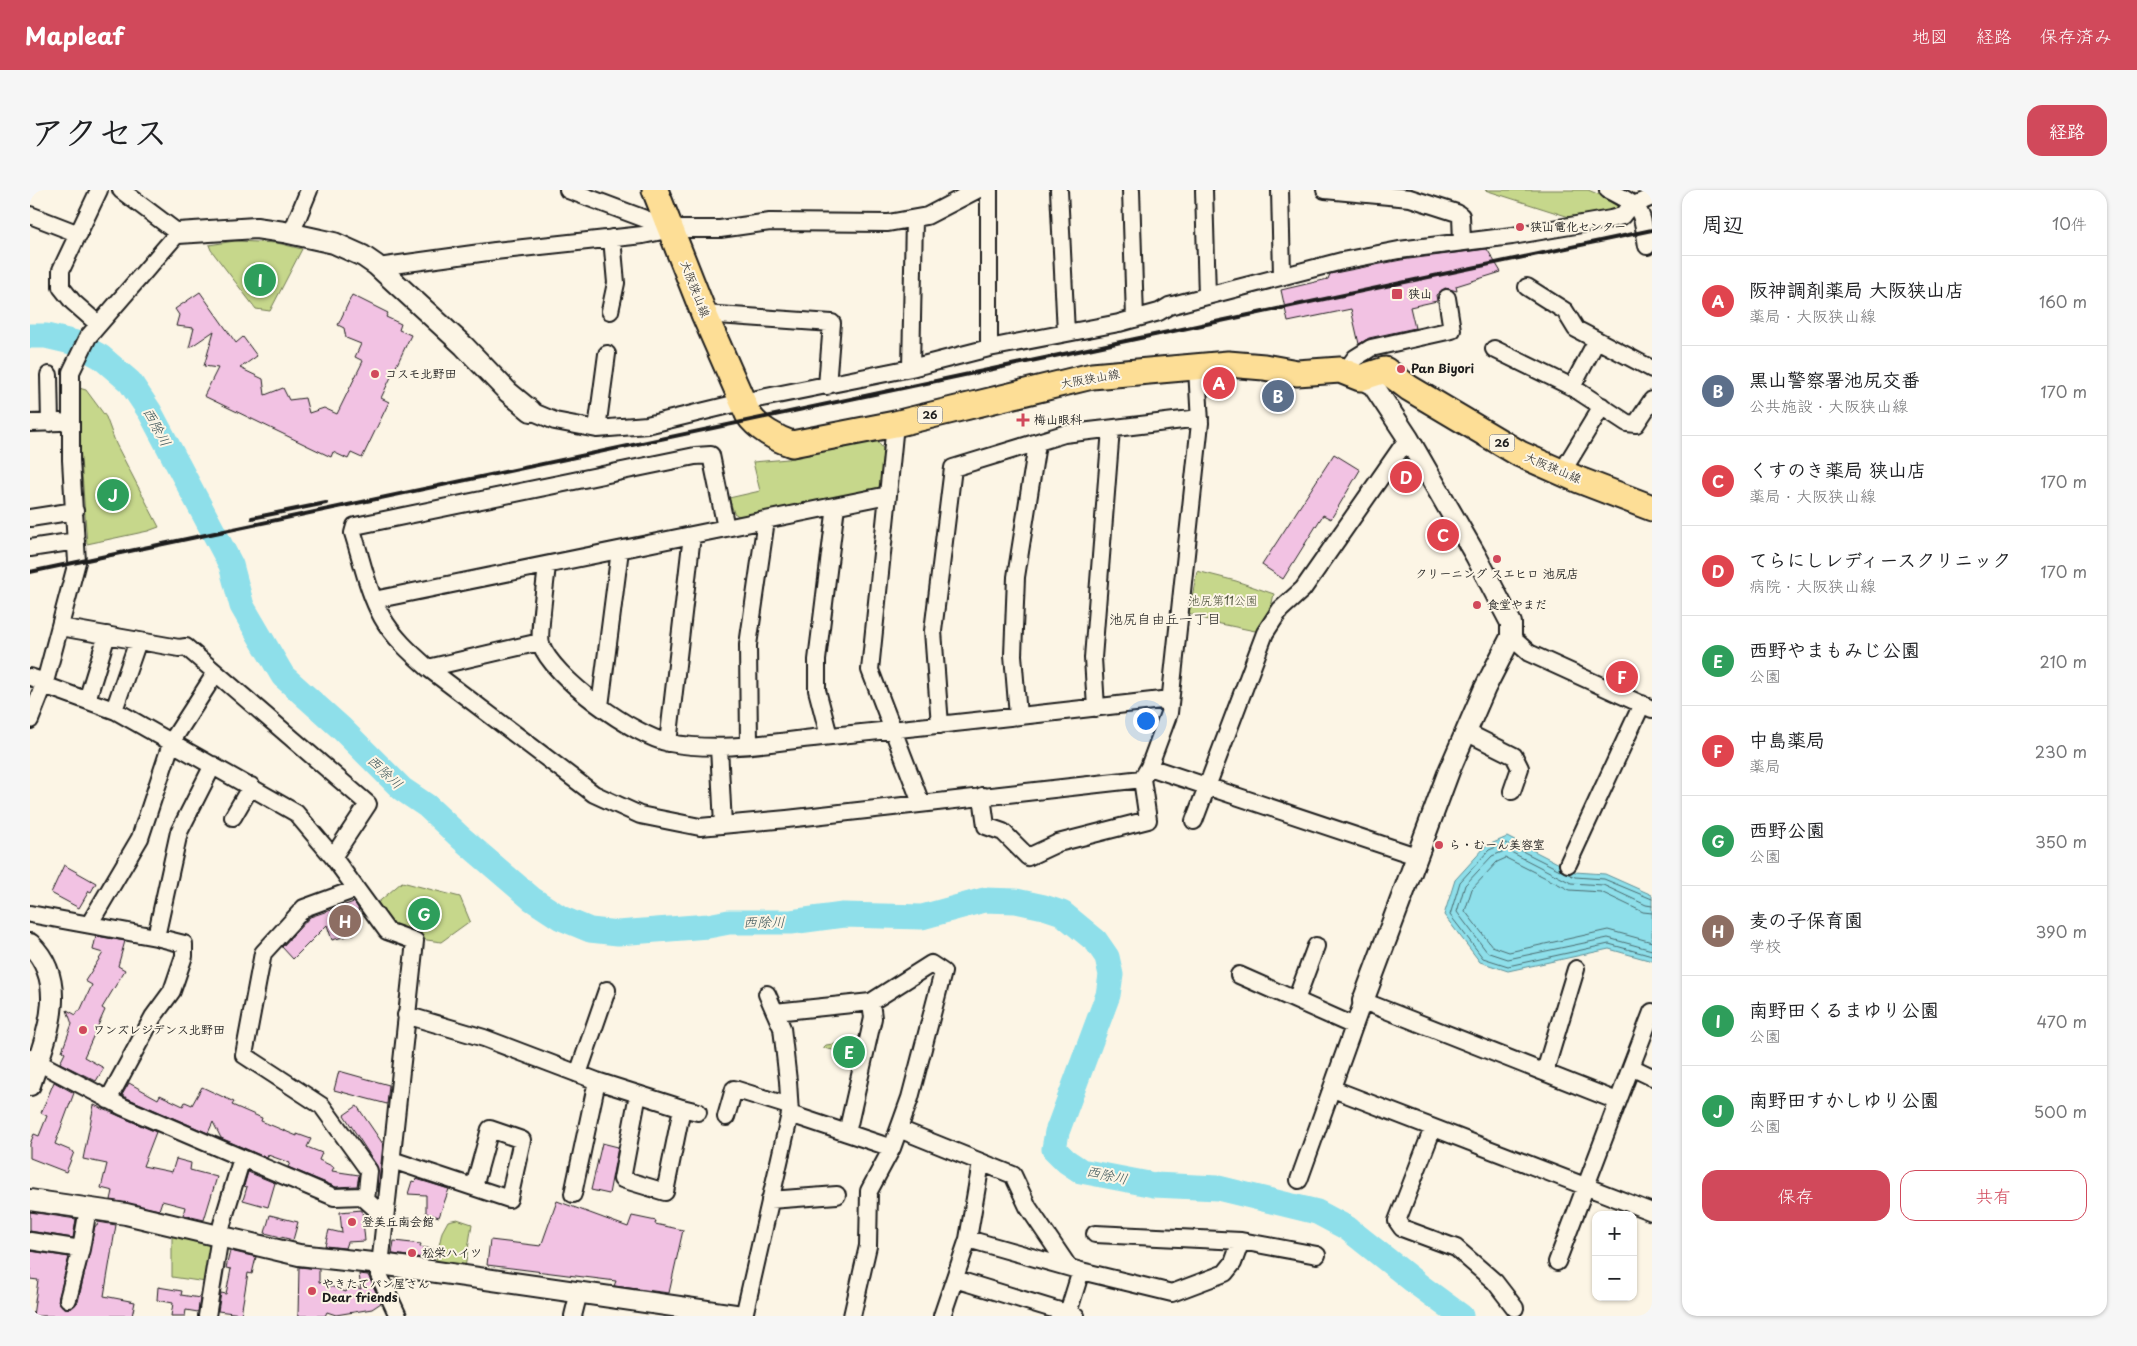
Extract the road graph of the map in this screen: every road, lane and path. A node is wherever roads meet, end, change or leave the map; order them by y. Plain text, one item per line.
1 (100, 190) edge
2 (121, 190) edge
3 (309, 190) edge
4 (568, 190) edge
5 (655, 190) edge
6 (989, 190) edge
7 (1059, 190) edge
8 (1131, 190) edge
9 (1204, 190) edge
10 (1280, 190) edge
11 (1325, 190) edge
12 (1608, 190) edge
13 (973, 191) edge
14 (1652, 197) edge
15 (1635, 204) junction
16 (30, 215) edge
17 (914, 219) junction
18 (672, 229) junction
19 (178, 233) junction
20 (78, 234) junction
21 (291, 234) junction
22 (612, 238) junction
23 (1462, 242) junction
24 (1647, 246) dead end
25 (378, 267) junction
26 (1282, 275) junction
27 (1527, 287) dead end
28 (1207, 296) junction
29 (1447, 298) dead end
30 (610, 311) dead end
31 (704, 314) junction
32 (1135, 318) junction
33 (93, 330) junction
34 (1066, 333) junction
35 (1597, 340) junction
36 (989, 348) junction
37 (1494, 349) dead end
38 (607, 354) dead end
39 (911, 368) junction
40 (1197, 368) junction
41 (1652, 369) edge
42 (49, 375) dead end
43 (1352, 375) junction
44 (827, 386) junction
45 (1572, 386) junction
46 (1652, 400) edge
47 (742, 402) junction
48 (1602, 406) junction
49 (531, 411) joint
50 (1200, 418) junction
51 (70, 422) junction
52 (30, 423) edge
53 (50, 423) junction
54 (895, 424) junction
55 (597, 429) junction
56 (1111, 429) junction
57 (1408, 438) junction
58 (1037, 444) junction
59 (1562, 472) junction
60 (888, 495) junction
61 (836, 506) junction
62 (1652, 508) edge
63 (75, 511) junction
64 (30, 518) edge
65 (766, 520) junction
66 (726, 528) junction
67 (692, 535) junction
68 (76, 541) junction
69 (30, 548) edge
70 (620, 550) junction
71 (547, 565) junction
72 (374, 600) junction
73 (60, 626) junction
74 (107, 635) junction
75 (1511, 637) junction
76 (138, 641) junction
77 (540, 642) junction
78 (428, 668) junction
79 (215, 674) junction
80 (40, 681) edge
81 (87, 700) junction
82 (1170, 700) junction
83 (600, 706) junction
84 (1647, 707) edge
85 (1096, 708) junction
86 (114, 710) junction
87 (1018, 716) junction
88 (30, 720) edge
89 (940, 725) junction
90 (894, 730) junction
91 (1466, 732) junction
92 (828, 736) junction
93 (172, 741) junction
94 (668, 743) junction
95 (749, 744) junction
96 (720, 747) junction
97 (213, 765) junction
98 (1146, 773) junction
99 (1208, 785) junction
100 (251, 786) junction
101 (1512, 791) dead end
102 (982, 796) junction
103 (920, 803) junction
104 (233, 817) dead end
105 (1194, 820) dead end
106 (723, 825) junction
107 (1416, 856) junction
108 (333, 857) junction
109 (1568, 864) dead end
110 (356, 889) junction
111 (30, 914) edge
112 (90, 923) junction
113 (156, 937) junction
114 (30, 944) edge
115 (1316, 946) dead end
116 (1576, 969) dead end
117 (1239, 975) dead end
118 (607, 990) dead end
119 (767, 994) dead end
120 (1296, 1000) junction
121 (1363, 1000) junction
122 (871, 1002) junction
123 (775, 1012) junction
124 (1652, 1012) edge
125 (406, 1015) junction
126 (1354, 1026) junction
127 (34, 1060) edge
128 (1631, 1067) junction
129 (1545, 1071) junction
130 (578, 1074) junction
131 (1652, 1077) edge
132 (597, 1081) junction
133 (30, 1085) edge
134 (1333, 1089) junction
135 (638, 1094) junction
136 (108, 1100) junction
137 (1617, 1101) junction
138 (682, 1108) junction
139 (789, 1110) junction
140 (698, 1112) dead end
141 (726, 1117) dead end
142 (1433, 1128) junction
143 (899, 1129) junction
144 (847, 1133) junction
145 (892, 1148) junction
146 (242, 1158) junction
147 (392, 1160) junction
148 (981, 1163) junction
149 (1298, 1180) dead end
150 (1586, 1186) junction
151 (474, 1187) dead end
152 (573, 1194) dead end
153 (838, 1195) dead end
154 (30, 1200) edge
155 (366, 1200) junction
156 (770, 1200) junction
157 (88, 1209) junction
158 (1652, 1212) edge
159 (386, 1218) junction
160 (1095, 1234) dead end
161 (219, 1237) junction
162 (968, 1239) junction
163 (30, 1241) edge
164 (1240, 1241) junction
165 (81, 1249) junction
166 (1317, 1255) dead end
167 (1557, 1262) dead end
168 (381, 1264) junction
169 (1074, 1269) junction
170 (955, 1279) junction
171 (579, 1292) junction
172 (68, 1299) dead end
173 (1516, 1308) dead end
174 (658, 1310) edge
175 (207, 1316) edge
176 (398, 1316) edge
177 (573, 1316) edge
178 (743, 1316) edge
179 (852, 1316) edge
180 (942, 1316) edge
181 (1070, 1316) edge

1 - 20 street
2 - 19 street
3 - 21 street
4 - 18 street
5 - 18 main road, 大阪狭山線 / 26
6 - 36 street
7 - 34 street
8 - 32 street
9 - 28 street
10 - 26 street
11 - 23 street
12 - 15 street
13 - 17 street
14 - 15 street
15 - 23 street
15 - 24 street
16 - 20 street
17 - 18 street
17 - 39 street
18 - 22 street
18 - 31 main road, 大阪狭山線 / 26
19 - 21 street
19 - 33 street
20 - 33 street
21 - 25 street
22 - 25 street
22 - 30 street
23 - 26 street
25 - 49 street
26 - 28 street
27 - 35 street
28 - 32 street
29 - 43 street
31 - 44 street
31 - 47 main road, 大阪狭山線 / 26
32 - 34 street
33 - 51 street
34 - 36 street
35 - 41 street
35 - 45 street
36 - 39 street
37 - 45 street
38 - 55 street
39 - 44 street
40 - 43 main road, 大阪狭山線 / 26
40 - 50 street
40 - 54 main road, 大阪狭山線 / 26
42 - 53 street
43 - 57 street
43 - 59 main road, 大阪狭山線 / 26
44 - 47 street
45 - 48 street
46 - 48 street
47 - 54 main road, 大阪狭山線 / 26
47 - 55 street
48 - 59 street
49 - 55 street
50 - 56 street
50 - 82 street
51 - 53 street
51 - 63 street
52 - 53 street
54 - 60 street
56 - 58 street
56 - 85 street
57 - 75 street
57 - 99 street
58 - 87 street
58 - 89 street
59 - 62 main road, 大阪狭山線 / 26
60 - 61 street
60 - 90 street
61 - 65 street
61 - 92 street
63 - 64 street
63 - 68 street
65 - 66 street
65 - 95 street
66 - 67 street
66 - 72 street
67 - 70 street
67 - 94 street
68 - 69 street
68 - 73 street
70 - 71 street
70 - 83 street
71 - 72 street
71 - 77 street
72 - 78 street
73 - 74 street
73 - 80 street
74 - 76 street
74 - 81 street
75 - 84 street
75 - 91 street
76 - 79 street
76 - 86 street
77 - 78 street
77 - 83 street
78 - 106 street
79 - 93 street
79 - 108 street
80 - 81 street
80 - 88 street
81 - 86 street
82 - 85 street
82 - 98 street
83 - 94 street
84 - 109 street
85 - 87 street
86 - 93 street
87 - 89 street
89 - 90 street
90 - 92 street
90 - 103 street
91 - 101 street
91 - 107 street
92 - 95 street
93 - 97 street
93 - 112 street
94 - 96 street
95 - 96 street
96 - 106 street
97 - 100 street
97 - 113 street
98 - 99 street
98 - 102 street
98 - 102 street
99 - 105 street
99 - 107 street
100 - 104 street
100 - 108 street
102 - 103 street
103 - 106 street
107 - 121 street
108 - 110 street
110 - 125 street
110 - 155 street
111 - 112 street
112 - 113 street
113 - 136 street
114 - 127 street
115 - 120 street
116 - 129 street
117 - 120 street
118 - 130 street
119 - 123 street
120 - 126 street
121 - 126 street
121 - 129 street
122 - 123 street
122 - 143 street
122 - 144 street
123 - 139 street
124 - 128 street
125 - 130 street
125 - 147 street
126 - 134 street
127 - 133 street
127 - 136 street
128 - 131 street
128 - 137 street
129 - 137 street
130 - 132 street
132 - 135 street
132 - 152 street
134 - 142 street
134 - 149 street
135 - 138 street
135 - 138 street
136 - 146 street
137 - 150 street
138 - 140 street
139 - 141 street
139 - 144 street
139 - 156 street
142 - 150 street
142 - 173 street
143 - 145 street
143 - 148 street
144 - 145 street
145 - 179 street
146 - 155 street
146 - 161 street
147 - 151 street
147 - 159 street
148 - 162 street
148 - 169 street
150 - 158 street
150 - 167 street
153 - 156 street
154 - 157 street
155 - 159 street
156 - 178 street
157 - 161 street
157 - 165 street
159 - 168 street
160 - 164 street
161 - 168 street
161 - 175 street
162 - 169 street
162 - 170 street
163 - 165 street
164 - 166 street
164 - 169 street
165 - 172 street
168 - 171 street
168 - 176 street
169 - 181 street
170 - 180 street
170 - 181 street
171 - 174 street
171 - 177 street
174 - 178 street

